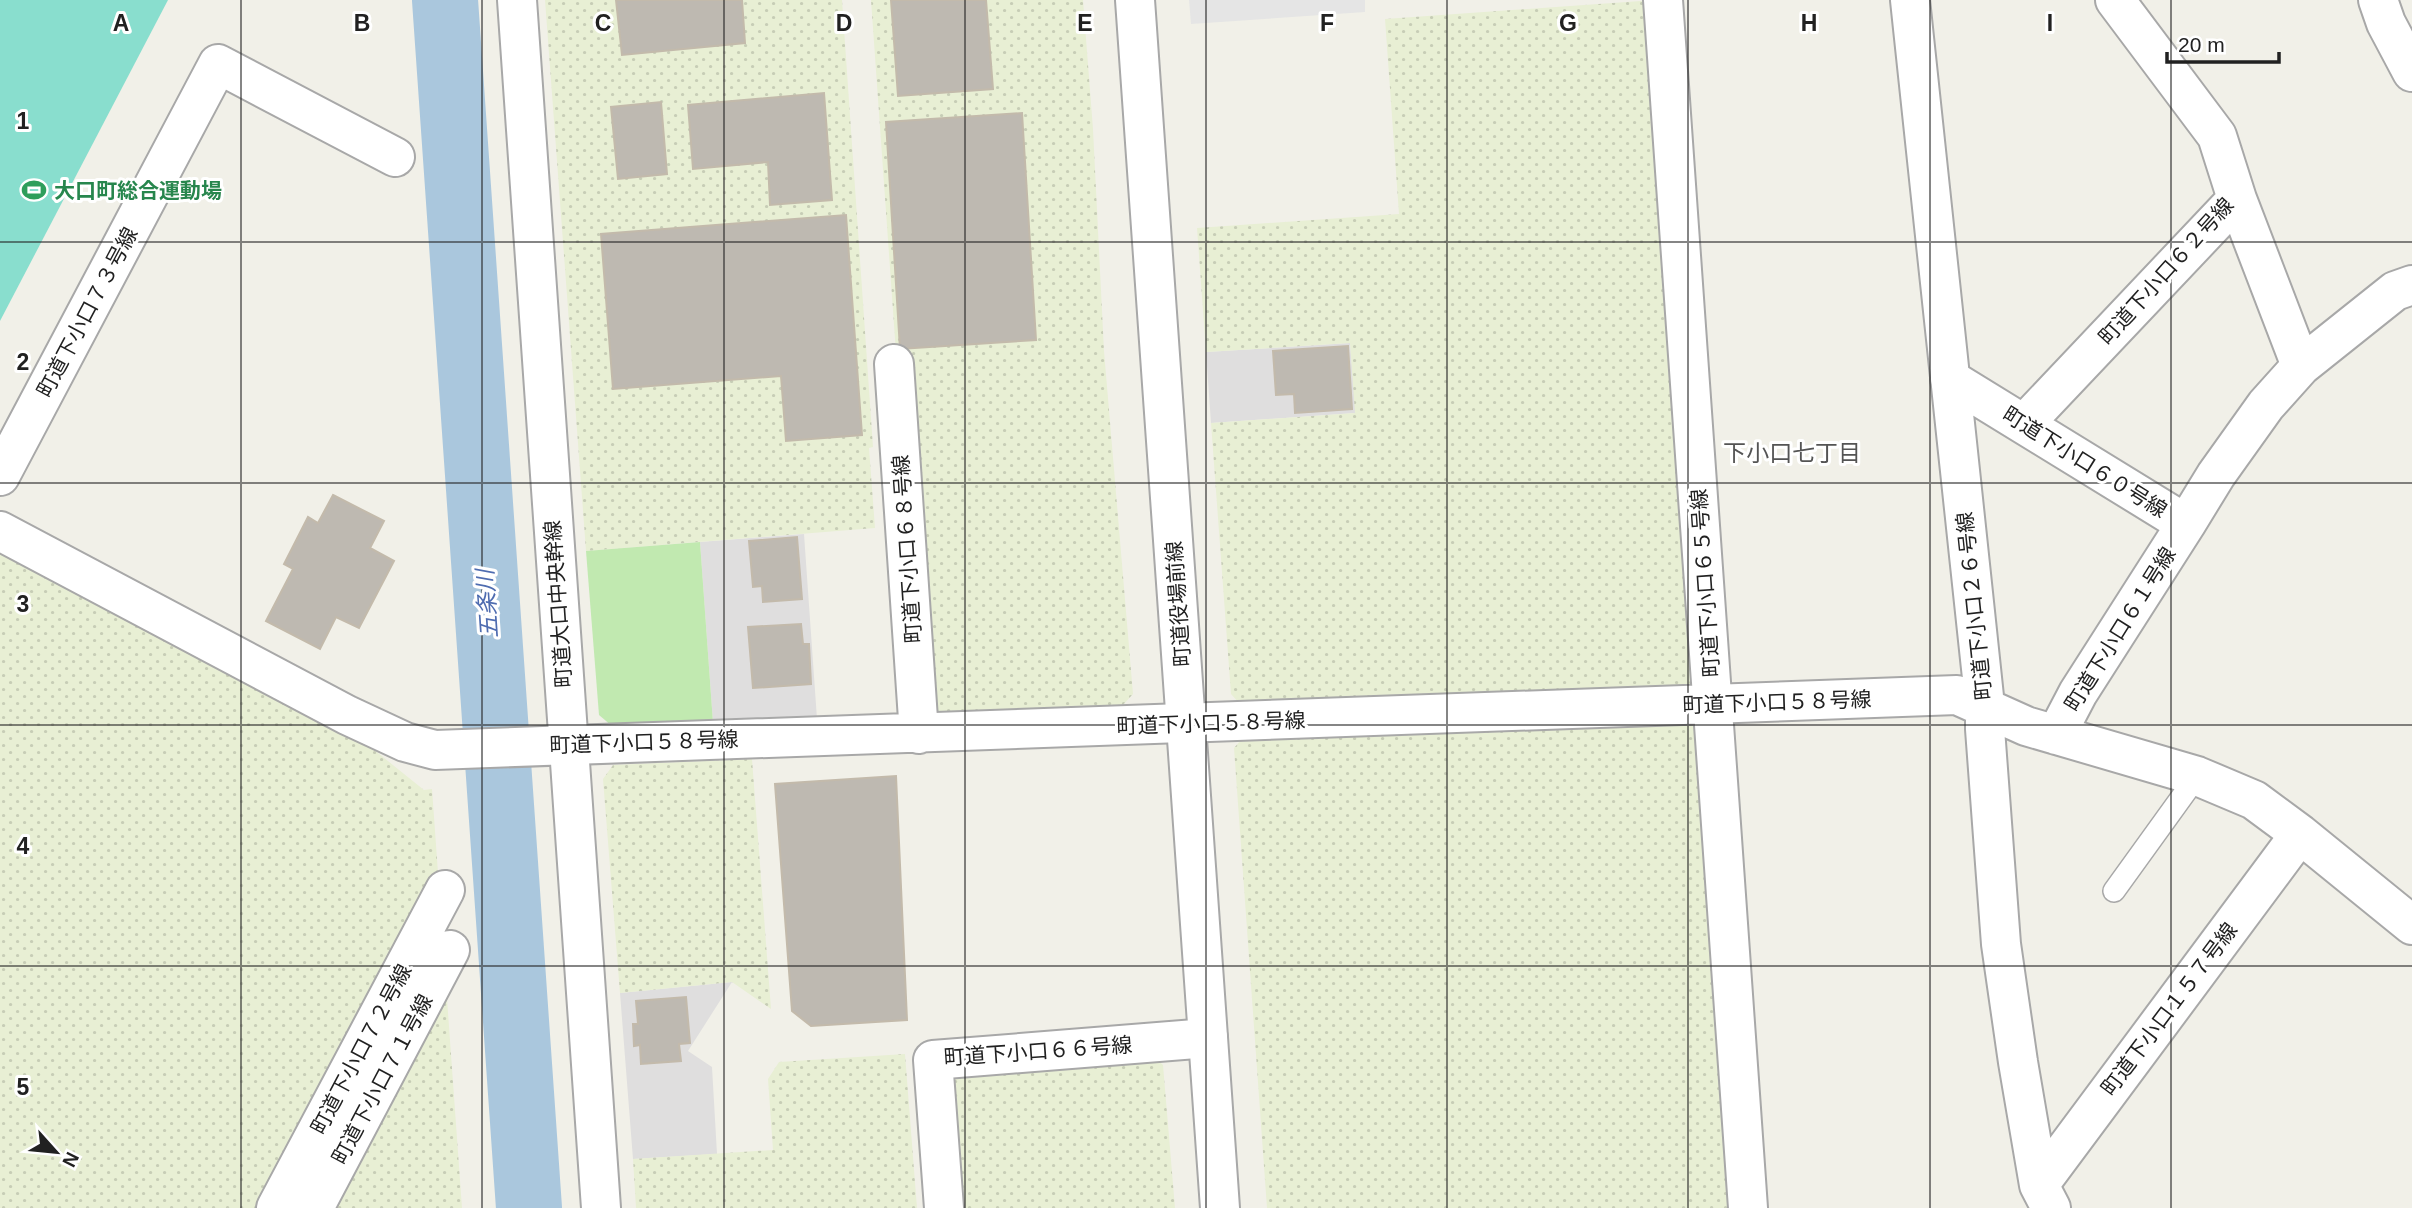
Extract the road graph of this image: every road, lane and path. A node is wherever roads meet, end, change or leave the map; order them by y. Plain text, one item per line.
1 (517, 0) edge
2 (1135, 0) edge
3 (1663, 0) edge
4 (1910, 0) edge
5 (2115, 0) edge
6 (2378, 0) edge
7 (2412, 72) edge
8 (395, 157) dead end
9 (2237, 198) junction
10 (2412, 285) edge
11 (894, 363) dead end
12 (2301, 366) junction
13 (1950, 379) junction
14 (2024, 424) junction
15 (0, 476) edge
16 (2186, 524) junction
17 (0, 531) edge
18 (1713, 705) junction
19 (1985, 706) junction
20 (1186, 724) junction
21 (919, 734) junction
22 (2056, 735) junction
23 (556, 744) junction
24 (2197, 776) junction
25 (2300, 834) junction
26 (445, 890) dead end
27 (2114, 891) dead end
28 (2412, 925) edge
29 (450, 950) dead end
30 (1208, 1038) junction
31 (2045, 1197) edge
32 (276, 1208) edge
33 (314, 1208) edge
34 (601, 1208) edge
35 (944, 1208) edge
36 (1220, 1208) edge
37 (1748, 1208) edge

1 - 23 street, 町道大口中央幹線
2 - 20 street, 町道役場前線
3 - 18 street, 町道下小口６５号線
4 - 13 street, 町道下小口２６号線
5 - 9 street, 町道下小口６２号線
6 - 7 street
8 - 15 street, 町道下小口７３号線
9 - 12 street
9 - 14 street, 町道下小口６２号線
10 - 12 street, 町道下小口６０号線
11 - 21 street, 町道下小口６８号線
12 - 16 street, 町道下小口６０号線
13 - 14 street, 町道下小口６０号線
13 - 19 street, 町道下小口２６号線
14 - 16 street, 町道下小口６０号線
16 - 22 street, 町道下小口６１号線
17 - 23 street, 町道下小口５８号線
18 - 19 street, 町道下小口５８号線
18 - 20 street, 町道下小口５８号線
18 - 37 street, 町道下小口６５号線
19 - 22 street, 町道下小口５８号線
19 - 31 street, 町道下小口２６号線
20 - 21 street, 町道下小口５８号線
20 - 30 street, 町道役場前線
21 - 23 street, 町道下小口５８号線
22 - 24 street, 町道下小口５８号線
23 - 34 street, 町道大口中央幹線
24 - 25 street, 町道下小口５８号線
24 - 27 lane
25 - 28 street, 町道下小口５８号線
25 - 31 street, 町道下小口１５７号線
26 - 32 street, 町道下小口７２号線
29 - 33 street, 町道下小口７１号線
30 - 35 street, 町道下小口６６号線
30 - 36 street, 町道役場前線

